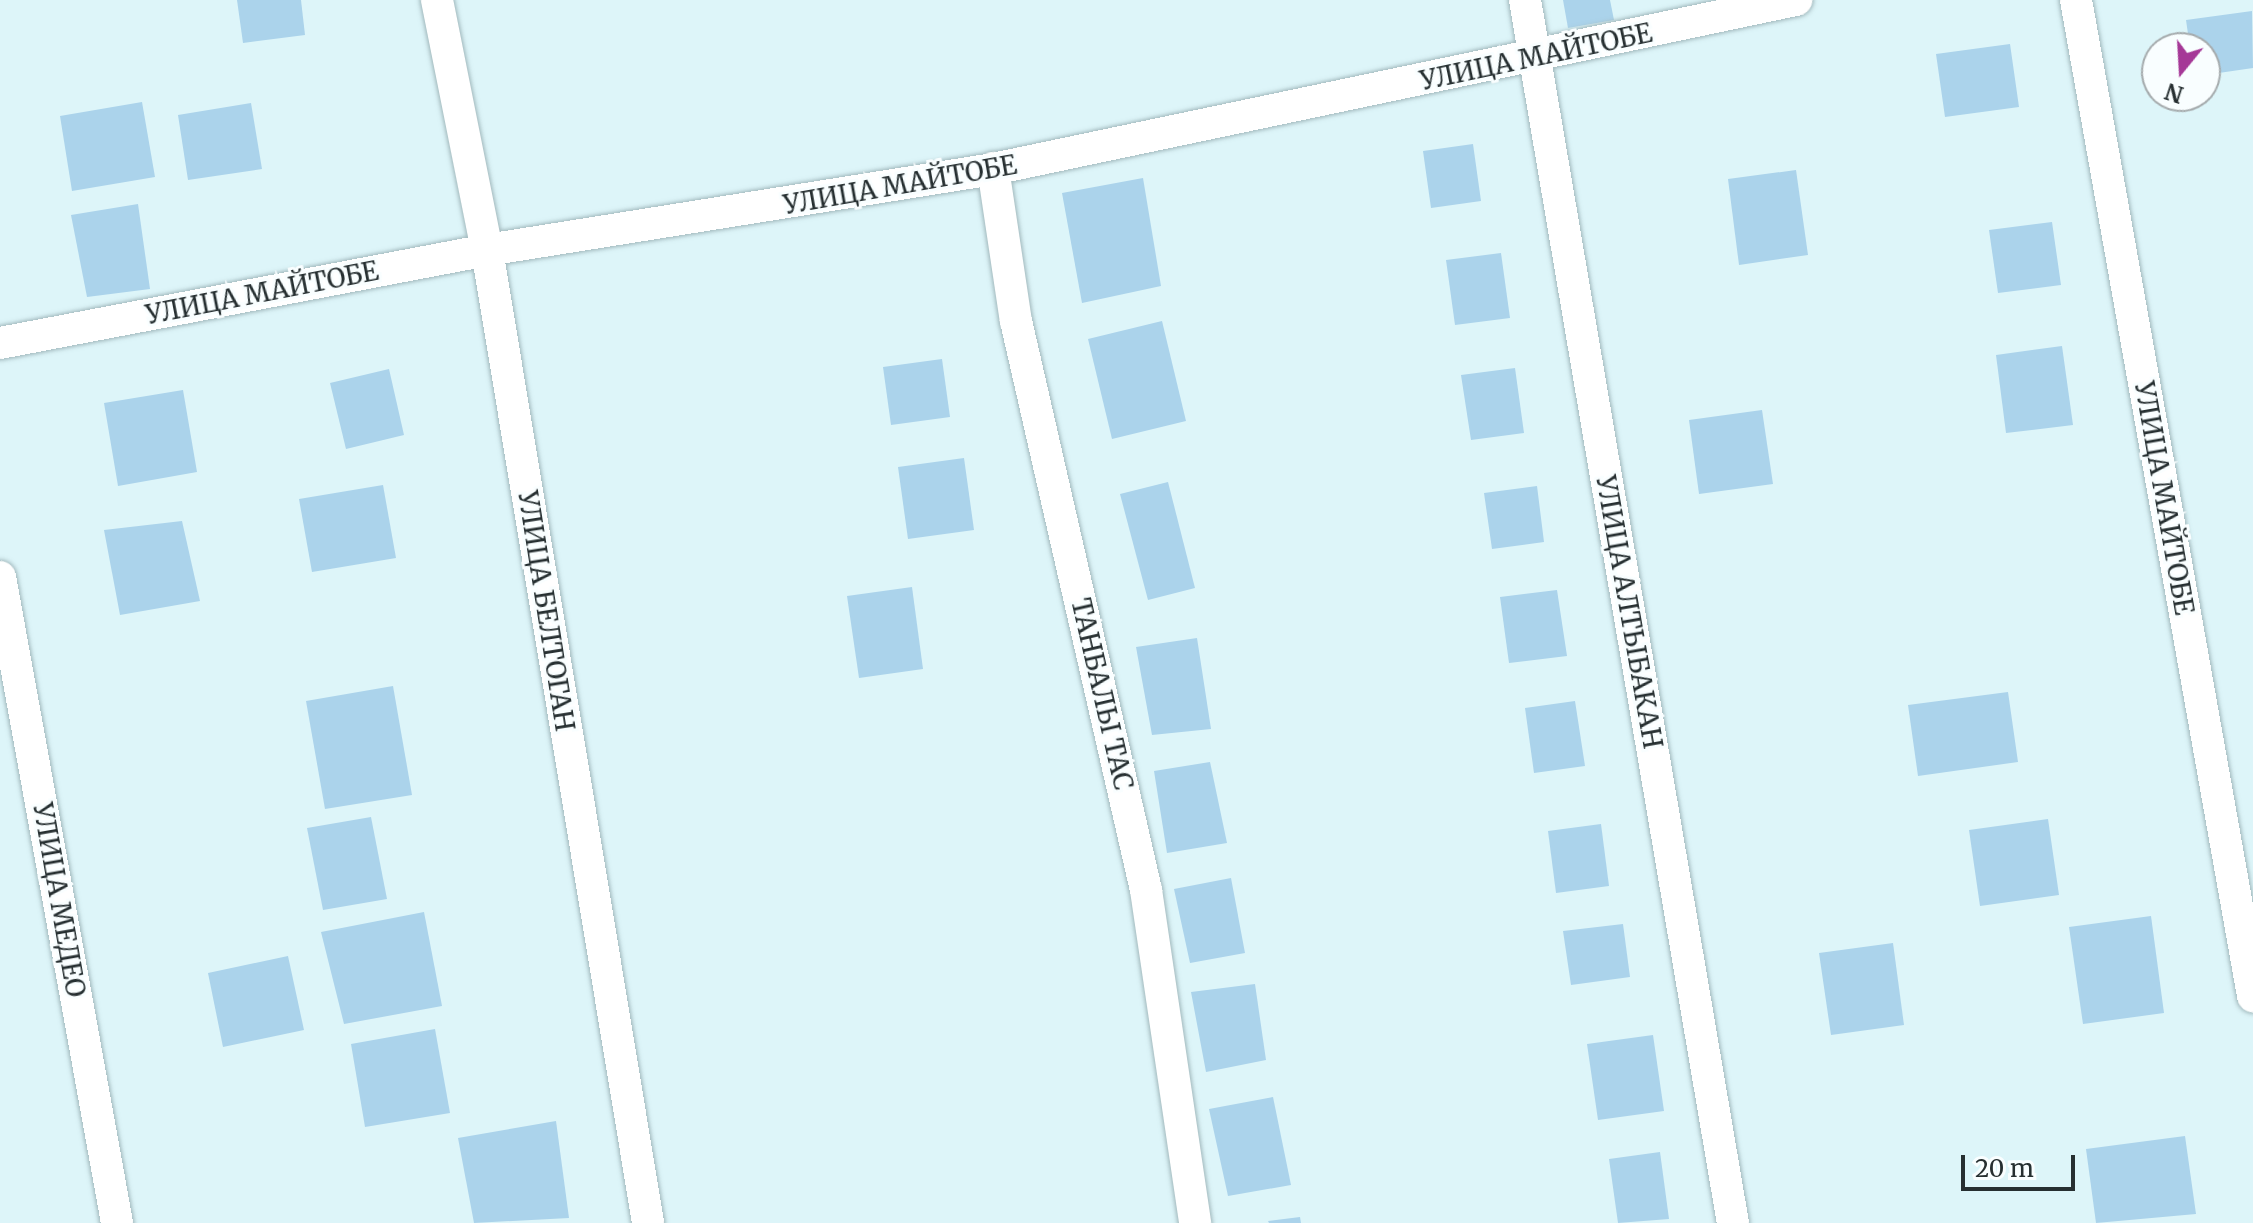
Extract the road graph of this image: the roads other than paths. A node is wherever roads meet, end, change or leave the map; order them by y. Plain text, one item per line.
1 (437, 0) edge
2 (1525, 0) edge
3 (1796, 0) edge
4 (2076, 0) edge
5 (1534, 59) junction
6 (993, 168) junction
7 (487, 250) junction
8 (0, 343) edge
9 (0, 577) edge
10 (2253, 996) edge
11 (117, 1223) edge
12 (648, 1223) edge
13 (1195, 1223) edge
14 (1733, 1223) edge

1 - 7 street, УЛИЦА БЕЛТОГАН
2 - 5 street, УЛИЦА АЛТЫБАКАН
3 - 5 street, УЛИЦА МАЙТОБЕ
4 - 10 street, УЛИЦА МАЙТОБЕ
5 - 6 street, УЛИЦА МАЙТОБЕ
5 - 14 street, УЛИЦА АЛТЫБАКАН
6 - 7 street, УЛИЦА МАЙТОБЕ
6 - 13 street, ТАНБАЛЫ ТАС
7 - 8 street, УЛИЦА МАЙТОБЕ
7 - 12 street, УЛИЦА БЕЛТОГАН
9 - 11 street, УЛИЦА МЕДЕО

